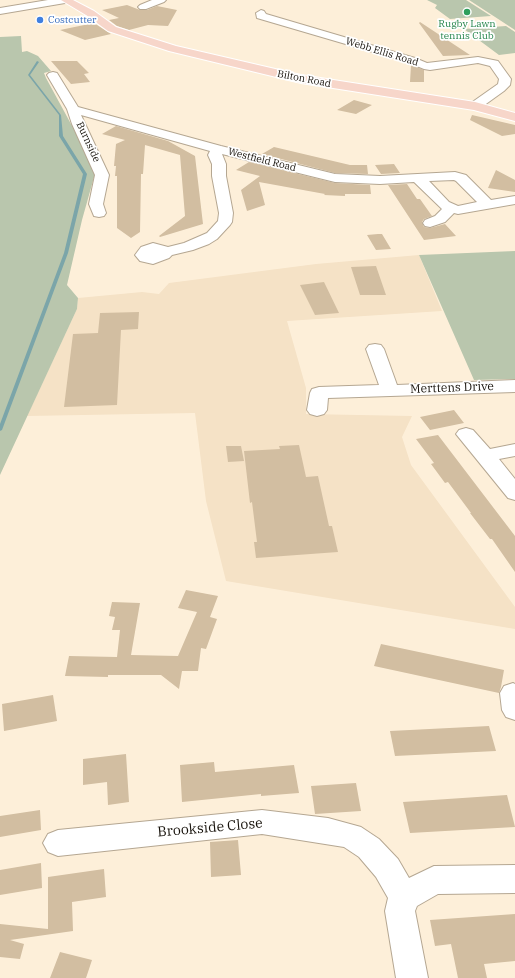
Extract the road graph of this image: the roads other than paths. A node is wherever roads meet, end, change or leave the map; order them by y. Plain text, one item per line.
1 (18, 0) edge
2 (61, 0) edge
3 (162, 0) edge
4 (29, 6) junction
5 (143, 7) dead end
6 (0, 11) edge
7 (261, 13) dead end
8 (54, 75) dead end
9 (475, 106) junction
10 (73, 110) junction
11 (515, 117) edge
12 (107, 119) junction
13 (78, 124) junction
14 (217, 149) junction
15 (252, 157) junction
16 (219, 164) junction
17 (419, 179) junction
18 (515, 200) edge
19 (488, 205) junction
20 (451, 208) junction
21 (99, 213) dead end
22 (430, 223) dead end
23 (164, 252) dead end
24 (375, 349) dead end
25 (515, 386) edge
26 (390, 391) junction
27 (317, 410) dead end
28 (466, 434) dead end
29 (515, 450) edge
30 (485, 456) junction
31 (515, 493) edge
32 (58, 843) dead end
33 (515, 879) edge
34 (404, 896) junction
35 (412, 978) edge

1 - 4 street
2 - 4 street
2 - 9 main road, Bilton Road
3 - 5 street
4 - 6 street
7 - 9 street, Webb Ellis Road
8 - 10 street, Burnside
9 - 11 main road, Bilton Road
10 - 12 street, Westfield Road
10 - 13 street, Burnside
12 - 13 street, Westfield Road
12 - 14 street, Westfield Road
13 - 21 street, Burnside
14 - 15 street, Westfield Road
14 - 16 street
15 - 16 street
15 - 17 street, Westfield Road
16 - 23 street
17 - 19 street, Westfield Road
17 - 20 street
18 - 19 street
19 - 20 street
20 - 22 street
24 - 26 street
25 - 26 street, Merttens Drive
26 - 27 street, Merttens Drive
28 - 30 street
29 - 30 street
30 - 31 street
32 - 34 street, Brookside Close
33 - 34 street
34 - 35 street

